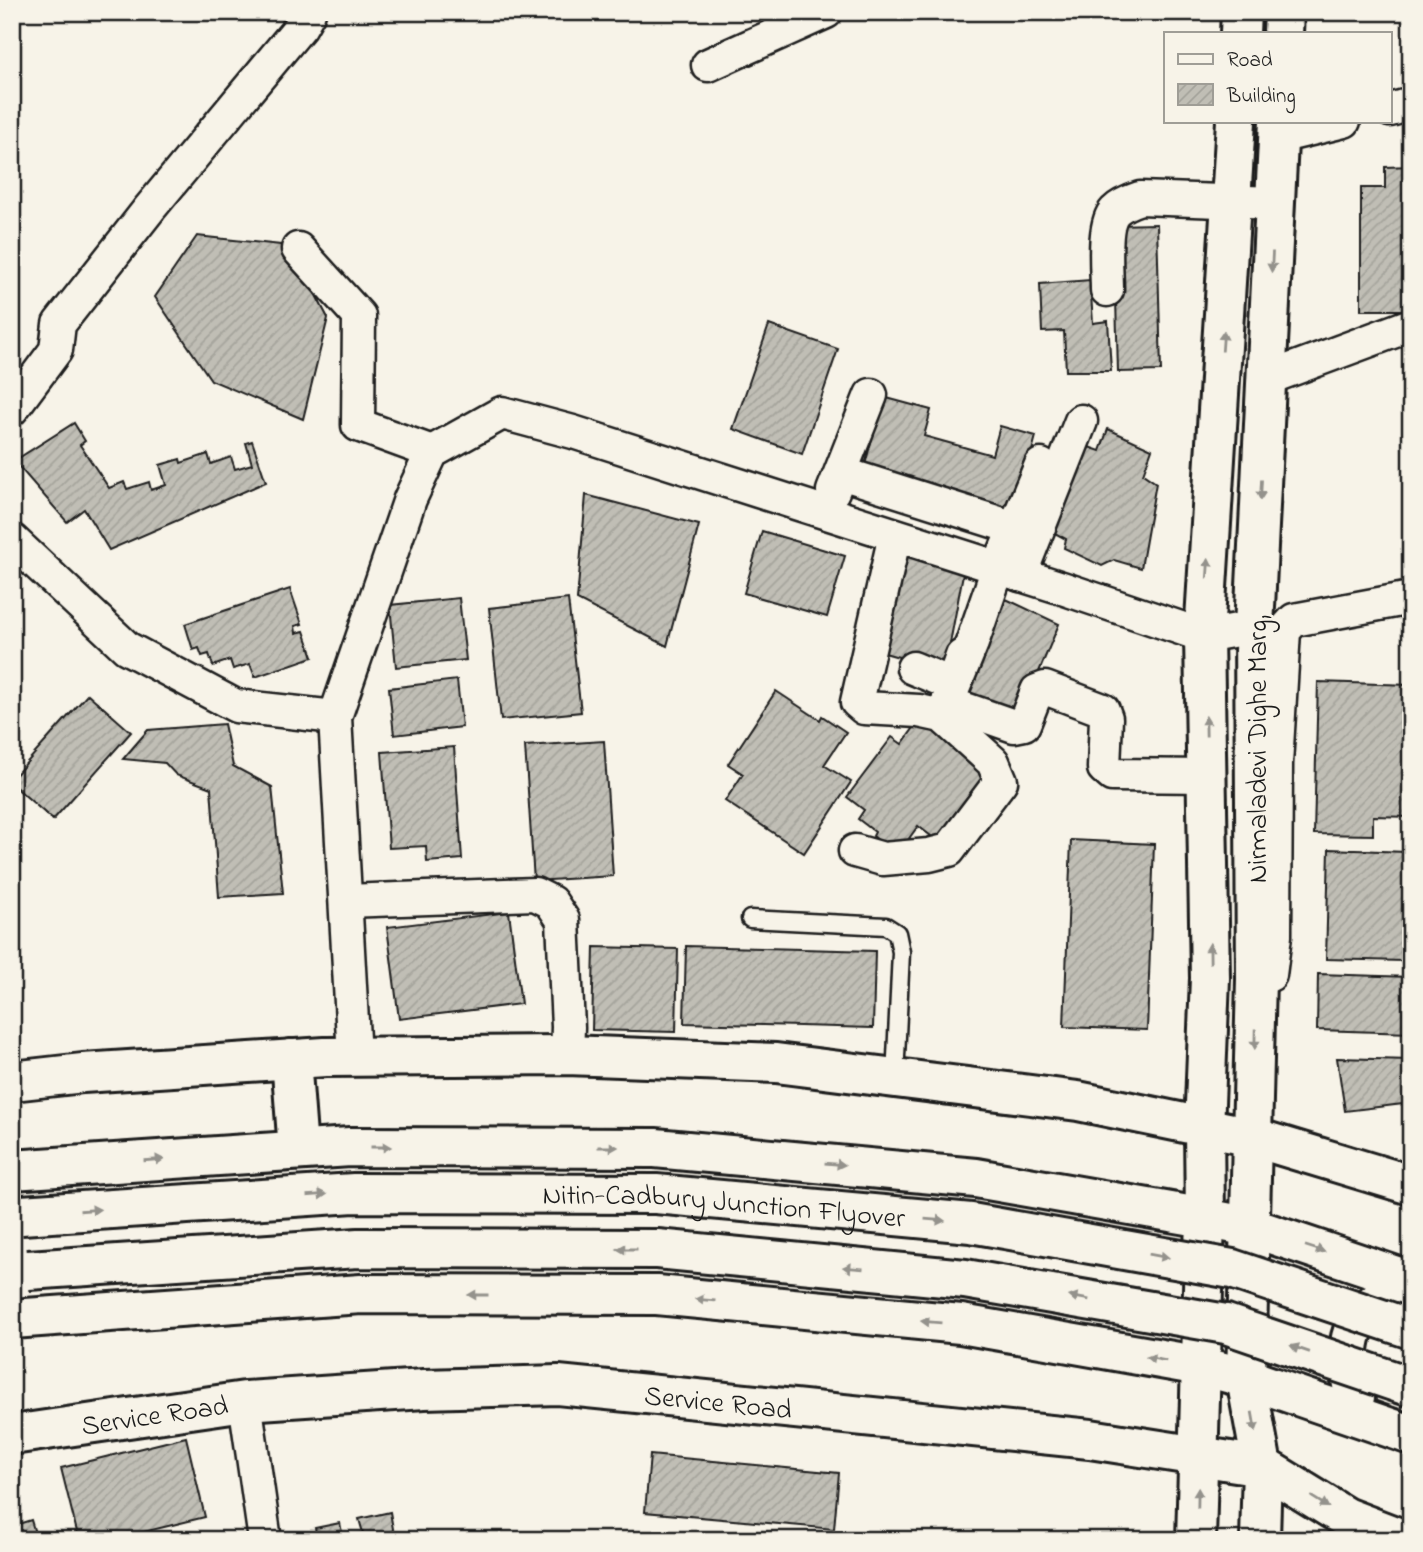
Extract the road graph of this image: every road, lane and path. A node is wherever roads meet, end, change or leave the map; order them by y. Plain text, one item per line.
1 (309, 12) edge
2 (826, 12) edge
3 (1241, 12) edge
4 (1284, 12) edge
5 (1240, 32) edge
6 (1283, 32) edge
7 (708, 65) dead end
8 (1411, 104) edge
9 (1392, 109) edge
10 (1236, 122) edge
11 (1335, 122) edge
12 (1278, 129) edge
13 (1232, 201) junction
14 (1275, 204) junction
15 (298, 249) dead end
16 (1107, 290) dead end
17 (1411, 325) edge
18 (1266, 379) junction
19 (872, 395) dead end
20 (12, 410) edge
21 (1081, 421) dead end
22 (432, 452) junction
23 (1041, 465) dead end
24 (841, 473) junction
25 (825, 512) junction
26 (1015, 528) junction
27 (895, 535) junction
28 (12, 540) edge
29 (997, 568) junction
30 (1411, 598) edge
31 (1254, 628) junction
32 (1204, 636) junction
33 (913, 668) dead end
34 (951, 693) junction
35 (335, 717) junction
36 (1207, 776) junction
37 (855, 851) dead end
38 (346, 901) junction
39 (750, 919) dead end
40 (1256, 979) junction
41 (567, 1055) junction
42 (354, 1057) junction
43 (291, 1059) junction
44 (895, 1078) junction
45 (12, 1081) edge
46 (1204, 1129) junction
47 (1252, 1137) junction
48 (298, 1150) junction
49 (12, 1170) edge
50 (1411, 1185) edge
51 (17, 1216) edge
52 (1205, 1217) junction
53 (1250, 1227) junction
54 (20, 1272) edge
55 (1411, 1283) edge
56 (12, 1319) edge
57 (1411, 1329) edge
58 (1201, 1366) junction
59 (1246, 1378) junction
60 (1411, 1387) edge
61 (244, 1401) junction
62 (1361, 1418) junction
63 (12, 1435) edge
64 (1411, 1435) edge
65 (1199, 1456) junction
66 (1262, 1466) junction
67 (265, 1540) edge
68 (1196, 1540) edge
69 (1260, 1540) edge
70 (1405, 1540) edge

1 - 20 street
2 - 7 street
3 - 5 main road
4 - 6 main road
8 - 9 street
10 - 13 main road, Nirmaladevi Dighe Marg,
11 - 12 street
12 - 14 main road, Nirmaladevi Dighe Marg,
13 - 14 street
13 - 16 street
32 -> 13 main road, Nirmaladevi Dighe Marg,
14 -> 18 main road, Nirmaladevi Dighe Marg,
15 - 22 street
17 - 18 street
18 -> 31 main road, Nirmaladevi Dighe Marg,
19 - 24 street
21 - 29 street
22 - 25 street
22 - 35 street
23 - 26 street
24 - 25 street
24 - 26 street
25 - 27 street
26 - 29 street
27 - 29 street
27 - 34 street
28 - 35 street
29 - 32 street
29 - 34 street
30 - 40 street
31 - 32 street
31 - 40 main road, Nirmaladevi Dighe Marg,
36 -> 32 main road, Nirmaladevi Dighe Marg,
33 - 34 street
34 - 36 street
34 - 37 street
35 - 38 street
46 -> 36 main road, Nirmaladevi Dighe Marg,
38 - 41 street
38 - 42 street
39 - 44 lane
40 -> 47 main road, Nirmaladevi Dighe Marg,
41 - 42 main road
41 - 44 main road
42 - 43 main road
43 - 45 main road
43 - 48 main road
44 - 46 main road
46 - 47 main road
46 - 52 main road, Nirmaladevi Dighe Marg,
47 - 50 main road
47 - 53 main road, Nirmaladevi Dighe Marg,
49 -> 48 main road
48 -> 52 main road
51 -> 57 main road, Nitin-Cadbury Junction Flyover, bridge
52 - 53 main road
52 - 58 main road, Nirmaladevi Dighe Marg,
53 -> 55 main road
53 - 59 main road, Nirmaladevi Dighe Marg,
60 -> 54 main road, Nitin-Cadbury Junction Flyover, bridge
55 - 62 main road
58 -> 56 main road
58 - 59 main road
58 - 65 main road, Nirmaladevi Dighe Marg,
59 - 62 main road
59 -> 66 main road, Nirmaladevi Dighe Marg,
61 - 63 main road, Service Road
61 - 65 main road, Service Road
61 - 67 street
62 - 64 main road
65 - 66 main road, Service Road
68 -> 65 main road, Nirmaladevi Dighe Marg,
66 - 69 main road, Nirmaladevi Dighe Marg,
66 -> 70 main road, Service Road

